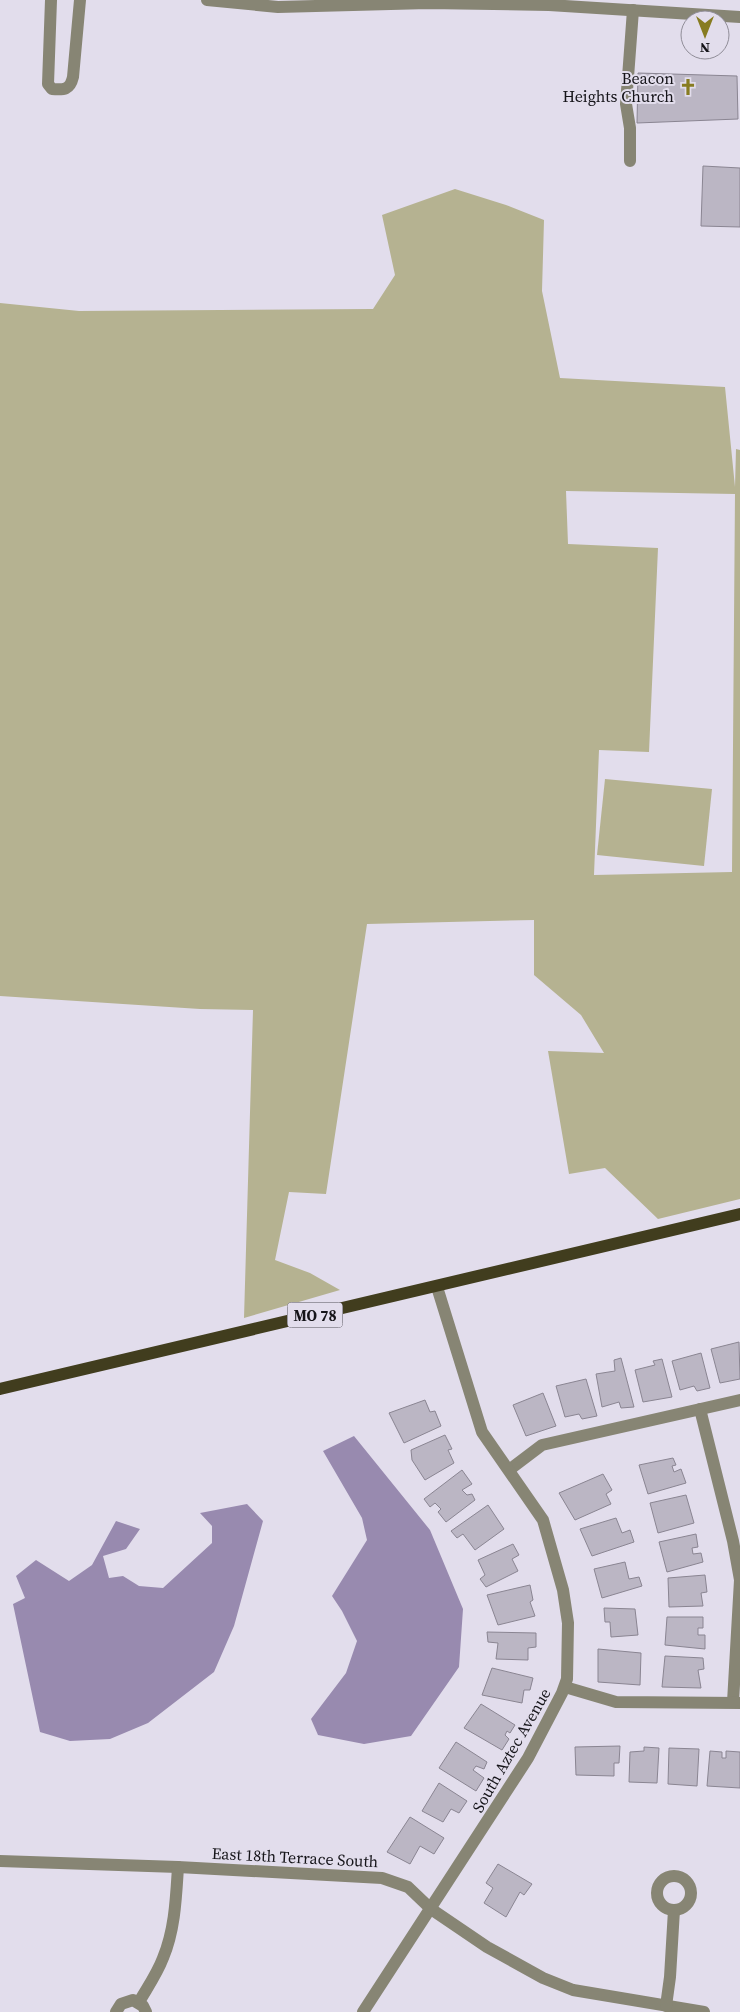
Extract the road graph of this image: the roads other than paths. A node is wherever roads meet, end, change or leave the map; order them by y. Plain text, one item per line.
1 (51, 0) edge
2 (80, 0) edge
3 (207, 0) edge
4 (633, 10) junction
5 (740, 16) edge
6 (630, 161) dead end
7 (740, 1214) edge
8 (437, 1287) junction
9 (0, 1389) edge
10 (740, 1400) edge
11 (700, 1409) junction
12 (509, 1470) junction
13 (565, 1686) junction
14 (736, 1702) edge
15 (0, 1861) edge
16 (178, 1867) junction
17 (431, 1908) junction
18 (674, 1910) dead end
19 (666, 2006) junction
20 (142, 2007) edge
21 (116, 2012) edge
22 (363, 2012) edge
23 (704, 2012) edge

1 - 2 street
3 - 4 street
4 - 5 street
4 - 6 street
7 - 8 main road, MO 78
8 - 9 main road, MO 78
8 - 12 street, South Aztec Avenue
10 - 11 street
11 - 12 street
11 - 14 street
12 - 13 street, South Aztec Avenue
13 - 14 street
13 - 17 street, South Aztec Avenue
15 - 16 street, East 18th Terrace South
16 - 17 street, East 18th Terrace South
16 - 20 street
17 - 19 street, East 18th Terrace South
17 - 22 street, South Aztec Avenue
18 - 19 street
19 - 23 street, East 18th Terrace South
20 - 21 street

